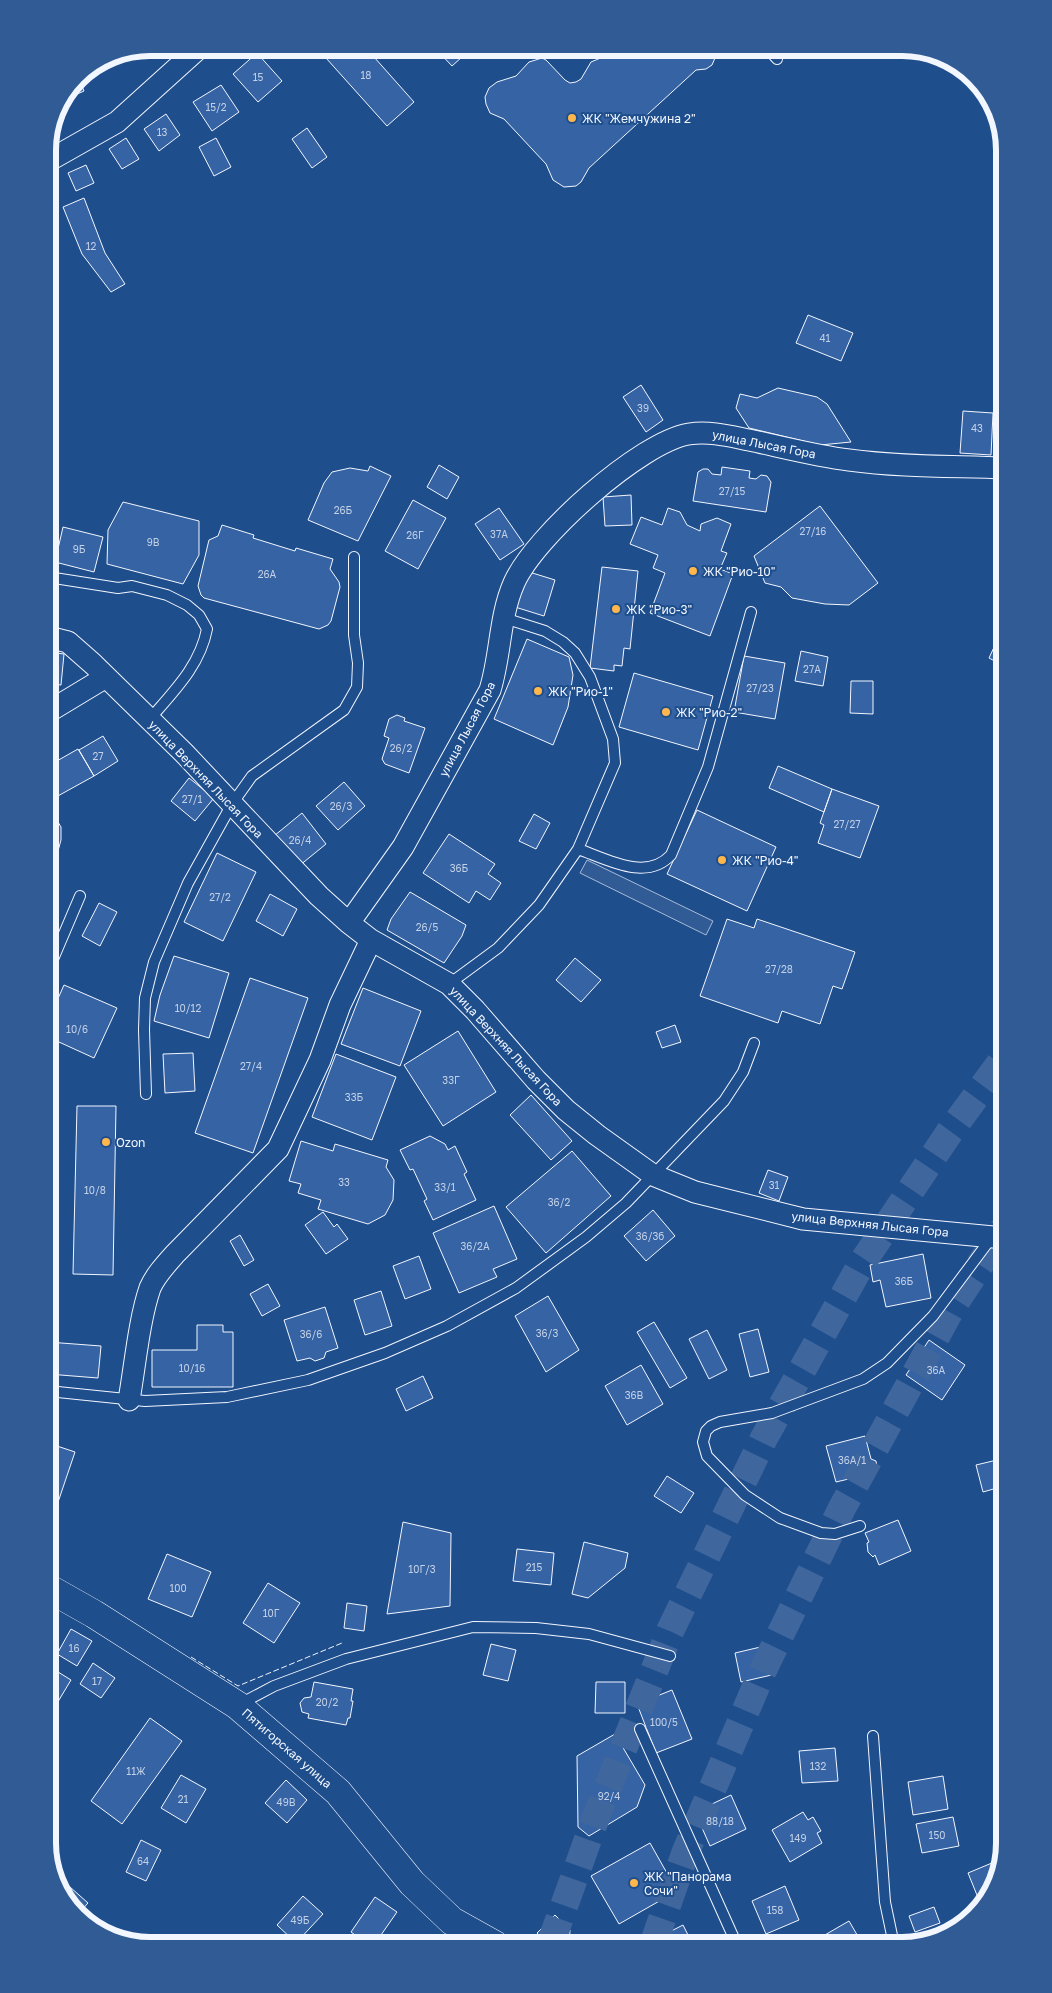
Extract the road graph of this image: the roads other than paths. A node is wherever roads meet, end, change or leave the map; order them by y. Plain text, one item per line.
1 (190, 56) edge
2 (774, 56) edge
3 (777, 59) dead end
4 (56, 156) edge
5 (996, 468) edge
6 (354, 557) dead end
7 (56, 578) edge
8 (751, 612) dead end
9 (504, 618) junction
10 (56, 639) edge
11 (106, 677) junction
12 (56, 707) edge
13 (149, 720) junction
14 (232, 804) junction
15 (578, 849) junction
16 (80, 896) dead end
17 (349, 923) junction
18 (371, 940) junction
19 (56, 952) edge
20 (449, 984) junction
21 (754, 1043) dead end
22 (146, 1094) dead end
23 (653, 1175) junction
24 (996, 1237) edge
25 (996, 1239) edge
26 (56, 1391) edge
27 (129, 1400) junction
28 (860, 1526) dead end
29 (56, 1593) edge
30 (670, 1656) dead end
31 (237, 1705) junction
32 (640, 1729) dead end
33 (873, 1736) dead end
34 (481, 1937) edge
35 (733, 1937) edge
36 (892, 1937) edge

1 - 4 street
2 - 3 lane
5 - 9 street, улица Лысая Гора
6 - 14 lane
7 - 13 lane
8 - 15 lane
9 - 15 lane
9 - 17 street, улица Лысая Гора
10 - 11 street
11 - 12 street
11 - 13 street, улица Верхняя Лысая Гора
13 - 14 street, улица Верхняя Лысая Гора
14 - 17 street, улица Верхняя Лысая Гора
14 - 22 lane
15 - 20 lane
16 - 19 lane
17 - 18 street, улица Верхняя Лысая Гора
18 - 20 street, улица Верхняя Лысая Гора
18 - 27 street
20 - 23 street, улица Верхняя Лысая Гора
21 - 23 lane
23 - 24 street, улица Верхняя Лысая Гора
23 - 27 lane
25 - 28 lane
26 - 27 lane
29 - 31 street, Пятигорская улица
30 - 31 lane
31 - 34 street, Пятигорская улица
32 - 35 lane
33 - 36 lane

